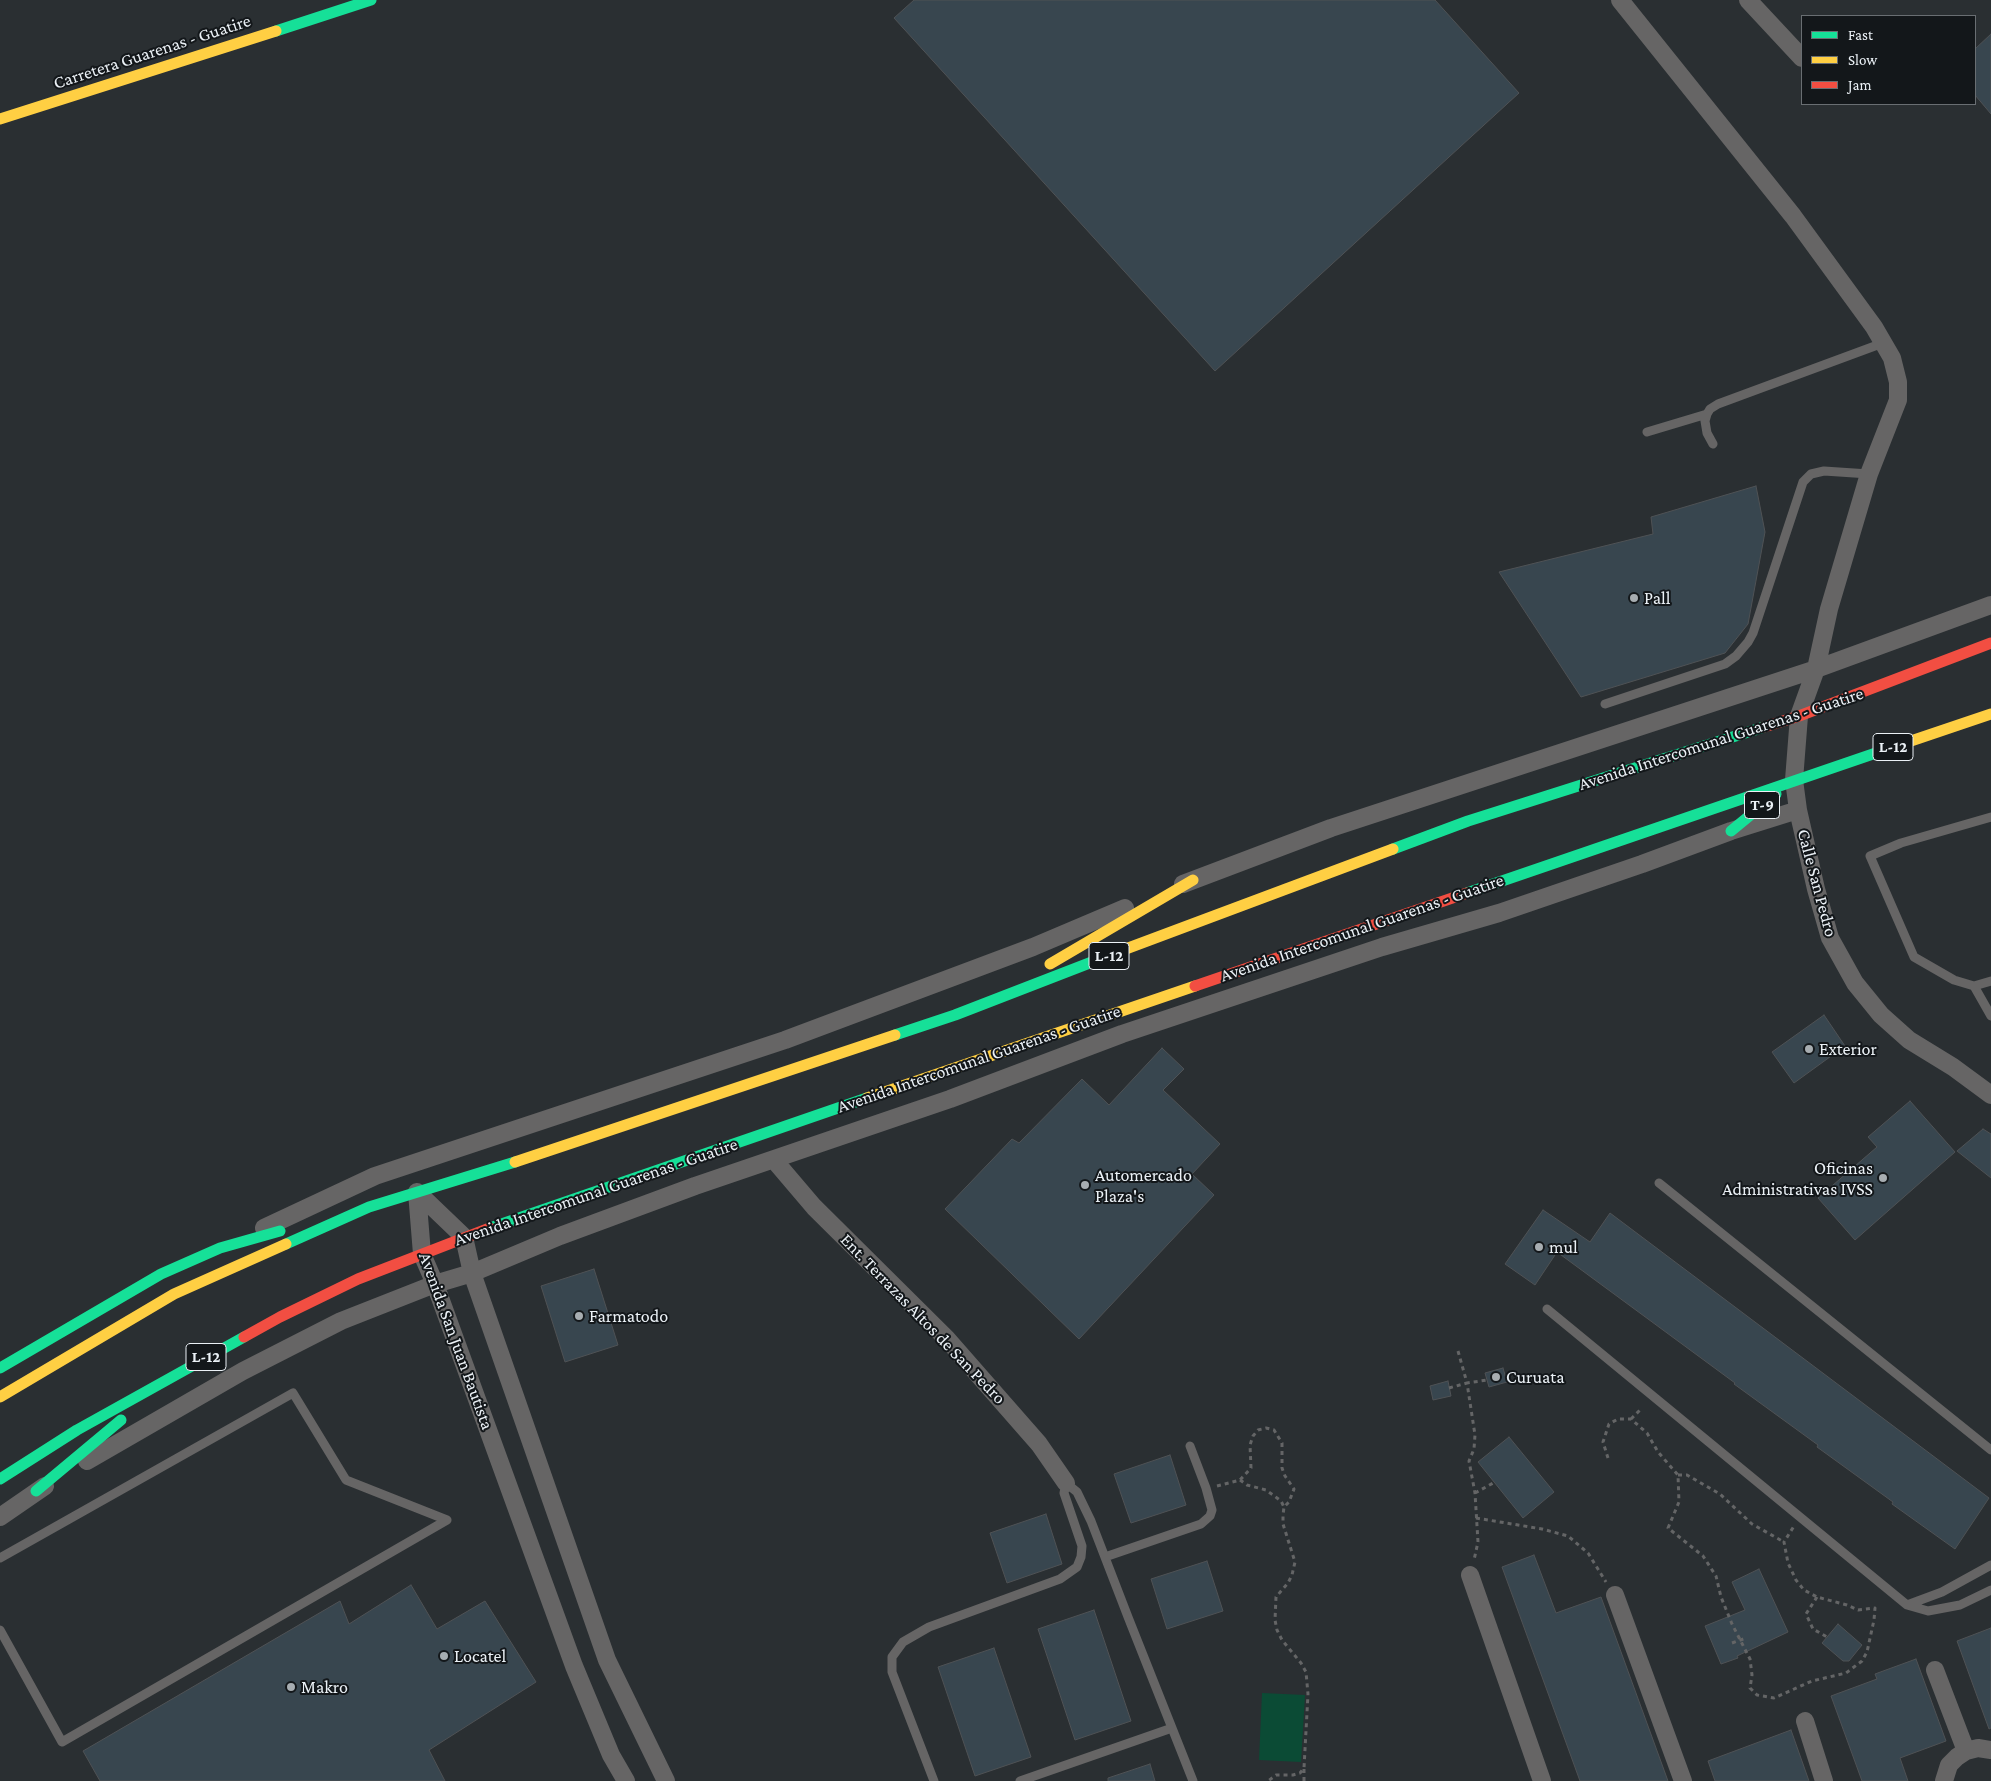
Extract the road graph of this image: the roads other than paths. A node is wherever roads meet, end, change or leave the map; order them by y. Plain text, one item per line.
1 (371, 0) edge
2 (1748, 0) edge
3 (1628, 3) edge
4 (1801, 57) edge
5 (0, 119) edge
6 (1883, 342) junction
7 (1707, 414) junction
8 (1648, 432) dead end
9 (1713, 444) dead end
10 (1869, 474) junction
11 (1991, 605) edge
12 (1991, 643) edge
13 (1816, 669) junction
14 (1605, 704) dead end
15 (1991, 714) edge
16 (1799, 716) junction
17 (1794, 780) junction
18 (1798, 810) junction
19 (1991, 817) edge
20 (1731, 831) junction
21 (1193, 880) junction
22 (1991, 981) edge
23 (1974, 986) junction
24 (955, 1015) junction
25 (1991, 1016) edge
26 (1991, 1095) edge
27 (774, 1160) junction
28 (1659, 1183) dead end
29 (417, 1192) junction
30 (370, 1207) junction
31 (464, 1237) junction
32 (220, 1248) junction
33 (422, 1254) junction
34 (472, 1273) junction
35 (435, 1284) junction
36 (1547, 1309) dead end
37 (0, 1368) edge
38 (175, 1374) junction
39 (0, 1397) edge
40 (1190, 1446) dead end
41 (1991, 1450) edge
42 (0, 1478) edge
43 (1066, 1483) junction
44 (36, 1491) junction
45 (0, 1517) edge
46 (1105, 1557) junction
47 (0, 1558) edge
48 (1991, 1565) edge
49 (1470, 1575) road end
50 (1991, 1590) edge
51 (1615, 1595) road end
52 (1907, 1605) junction
53 (0, 1630) edge
54 (1935, 1670) dead end
55 (1805, 1721) dead end
56 (1172, 1728) junction
57 (1991, 1750) edge
58 (1966, 1751) junction
59 (626, 1781) edge
60 (666, 1781) edge
61 (934, 1781) edge
62 (1020, 1781) edge
63 (1193, 1781) edge
64 (1542, 1781) edge
65 (1683, 1781) edge
66 (1824, 1781) edge
67 (1944, 1781) edge

1 - 5 main road, Carretera Guarenas - Guatire
2 - 4 street
3 - 6 street, Calle San Pedro
6 - 7 lane
6 - 10 street, Calle San Pedro
7 - 8 lane
7 - 9 lane
10 - 13 street, Calle San Pedro
10 - 14 lane
11 - 13 street, Avenida Intercomunal Guarenas - Guatire / L-12
12 - 16 main road, Avenida Intercomunal Guarenas - Guatire / L-12
13 - 16 street, Calle San Pedro
13 - 21 street, Avenida Intercomunal Guarenas - Guatire / L-12
15 - 17 main road, Avenida Intercomunal Guarenas - Guatire / L-12
16 - 17 street, Calle San Pedro
16 - 24 main road, Avenida Intercomunal Guarenas - Guatire / L-12
17 - 18 street, Calle San Pedro
17 - 20 main road, T-9
17 - 31 main road, Avenida Intercomunal Guarenas - Guatire / L-12
18 - 20 street, Avenida Intercomunal Guarenas - Guatire / L-12
18 - 26 street, Calle San Pedro
19 - 23 lane
20 - 27 street, Avenida Intercomunal Guarenas - Guatire / L-12
21 - 24 main road
21 - 32 street, Avenida Intercomunal Guarenas - Guatire / L-12
22 - 23 lane
23 - 25 lane
24 - 29 main road, Avenida Intercomunal Guarenas - Guatire / L-12
27 - 34 street, Avenida Intercomunal Guarenas - Guatire / L-12
27 - 43 street, Ent. Terrazas Altos de San Pedro
28 - 41 lane
29 - 30 main road, Avenida Intercomunal Guarenas - Guatire / L-12
29 - 31 street
29 - 33 street, Avenida San Juan Bautista
30 - 32 main road
30 - 39 main road, Avenida Intercomunal Guarenas - Guatire / L-12
31 - 33 main road, Avenida Intercomunal Guarenas - Guatire / L-12
31 - 34 street, Avenida San Juan Bautista
32 - 37 main road
33 - 35 street, Avenida San Juan Bautista
33 - 38 main road, Avenida Intercomunal Guarenas - Guatire / L-12
34 - 35 street, Avenida Intercomunal Guarenas - Guatire / L-12
34 - 60 street, Avenida San Juan Bautista
35 - 44 street, Avenida Intercomunal Guarenas - Guatire / L-12
35 - 59 street, Avenida San Juan Bautista
36 - 52 lane
38 - 42 main road, Avenida Intercomunal Guarenas - Guatire / L-12
38 - 44 main road
40 - 46 lane
43 - 46 lane
43 - 61 lane
44 - 45 street, Avenida Intercomunal Guarenas - Guatire / L-12
46 - 56 lane
47 - 53 lane
48 - 52 lane
49 - 64 street
50 - 52 lane
51 - 65 street
54 - 58 street
55 - 66 street
56 - 62 lane
56 - 63 lane
57 - 58 street
58 - 67 street

